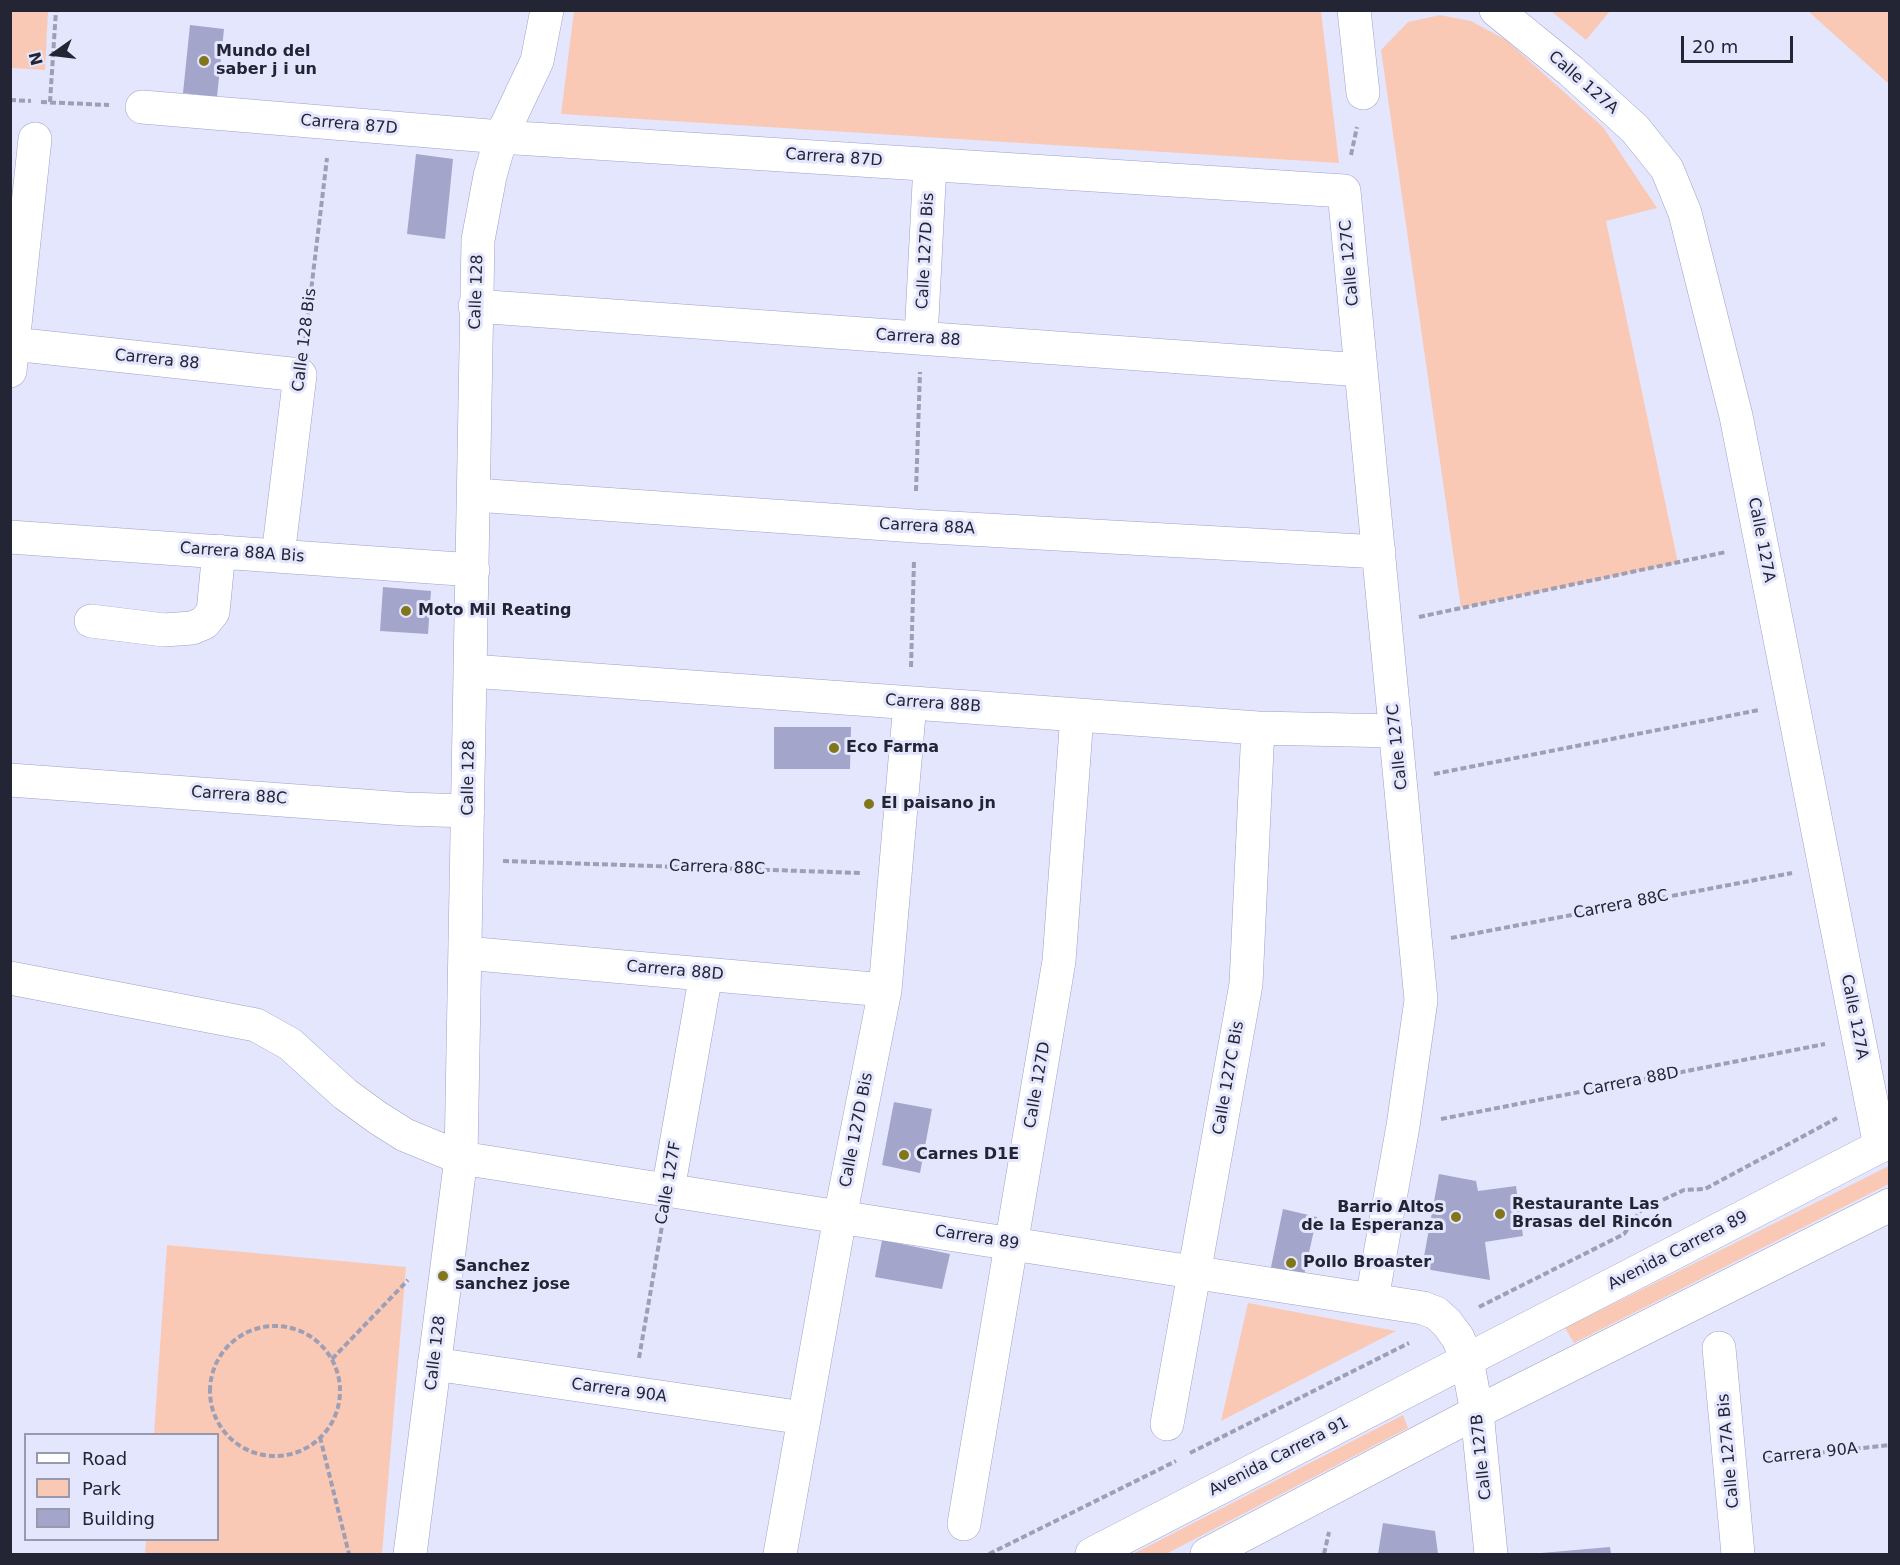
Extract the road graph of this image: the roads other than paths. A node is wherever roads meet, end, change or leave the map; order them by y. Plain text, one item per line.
1 (547, 10) edge
2 (1354, 10) edge
3 (1496, 10) edge
4 (1363, 93) road end
5 (142, 107) road end
6 (501, 137) junction
7 (35, 140) dead end
8 (930, 165) junction
9 (1344, 191) joint
10 (476, 306) junction
11 (921, 338) junction
12 (12, 358) edge
13 (1361, 370) junction
14 (300, 375) joint
15 (475, 495) junction
16 (10, 537) edge
17 (219, 551) junction
18 (1379, 552) junction
19 (278, 556) junction
20 (473, 570) junction
21 (91, 621) dead end
22 (471, 671) junction
23 (910, 703) junction
24 (1077, 715) junction
25 (1258, 728) junction
26 (1396, 731) junction
27 (10, 780) edge
28 (468, 811) junction
29 (465, 952) junction
30 (706, 974) junction
31 (10, 978) edge
32 (885, 990) junction
33 (1885, 1143) edge
34 (461, 1158) junction
35 (668, 1190) junction
36 (1890, 1205) edge
37 (840, 1217) junction
38 (1011, 1243) junction
39 (1194, 1272) junction
40 (1372, 1299) junction
41 (1719, 1348) dead end
42 (1467, 1360) junction
43 (434, 1364) junction
44 (1478, 1412) junction
45 (804, 1418) junction
46 (1167, 1424) dead end
47 (964, 1524) dead end
48 (410, 1554) edge
49 (780, 1554) edge
50 (1092, 1554) edge
51 (1207, 1554) edge
52 (1491, 1554) edge
53 (1738, 1554) edge

1 - 6 street, Calle 128
2 - 4 street
3 - 33 street, Calle 127A
5 - 6 street, Carrera 87D
6 - 8 street, Carrera 87D
6 - 10 street, Calle 128
7 - 12 street
8 - 9 street, Carrera 87D
8 - 11 street, Calle 127D Bis
9 - 13 street, Calle 127C
10 - 11 street, Carrera 88
10 - 15 street, Calle 128
11 - 13 street, Carrera 88
12 - 14 street, Carrera 88
13 - 18 street, Calle 127C
14 - 19 street, Calle 128 Bis
15 - 18 street, Carrera 88A
15 - 20 street, Calle 128
16 - 17 street, Carrera 88A Bis
17 - 19 street, Carrera 88A Bis
17 - 21 street
18 - 26 street, Calle 127C
19 - 20 street, Carrera 88A Bis
20 - 22 street, Calle 128
22 - 23 street, Carrera 88B
22 - 28 street, Calle 128
23 - 24 street, Carrera 88B
23 - 32 street, Calle 127D Bis
24 - 25 street, Carrera 88B
24 - 38 street, Calle 127D
25 - 26 street, Carrera 88B
25 - 39 street, Calle 127C Bis
26 - 40 street, Calle 127C
27 - 28 street, Carrera 88C
28 - 29 street, Calle 128
29 - 30 street, Carrera 88D
29 - 34 street, Calle 128
30 - 32 street, Carrera 88D
30 - 35 street, Calle 127F
31 - 34 street, Carrera 89
32 - 37 street, Calle 127D Bis
33 - 42 street, Avenida Carrera 89
34 - 35 street, Carrera 89
34 - 43 street, Calle 128
35 - 37 street, Carrera 89
36 - 44 street
37 - 38 street, Carrera 89
37 - 45 street, Calle 127D Bis
38 - 39 street, Carrera 89
38 - 47 street, Calle 127D
39 - 40 street, Carrera 89
39 - 46 street, Calle 127C Bis
40 - 42 street, Carrera 89
41 - 53 street, Calle 127A Bis
42 - 44 street, Calle 127B
42 - 50 street, Avenida Carrera 91
43 - 45 street, Carrera 90A
43 - 48 street, Calle 128
44 - 51 street
44 - 52 street, Calle 127B
45 - 49 street, Calle 127D Bis

